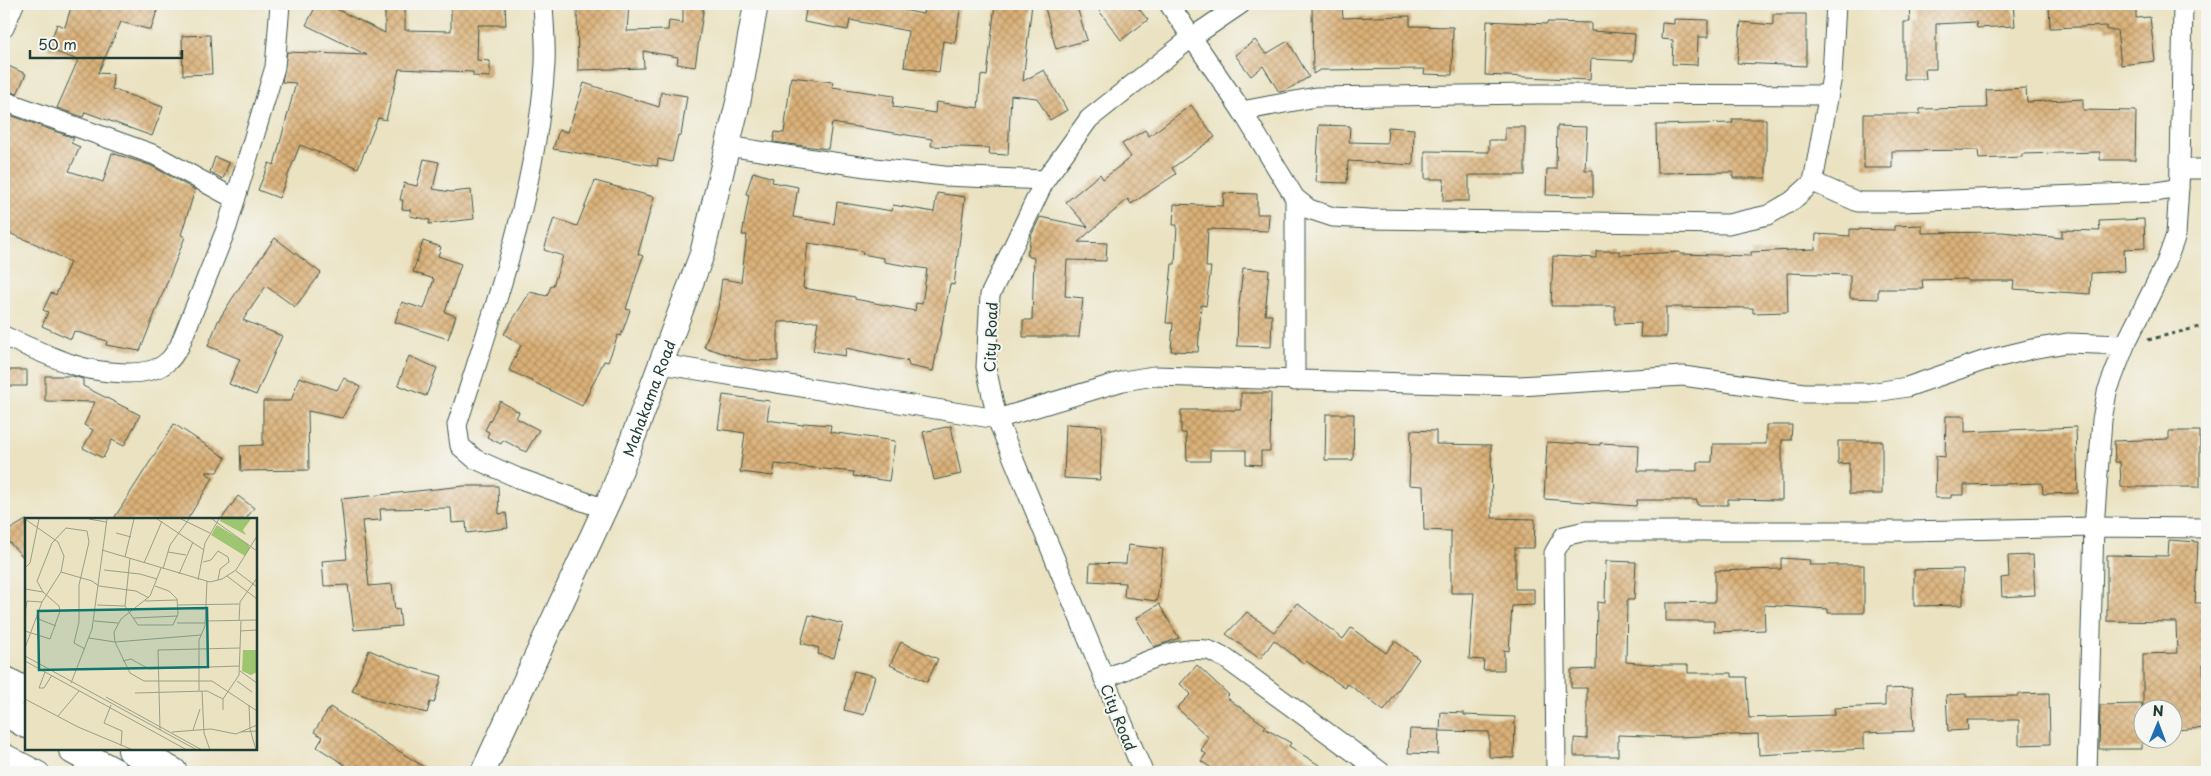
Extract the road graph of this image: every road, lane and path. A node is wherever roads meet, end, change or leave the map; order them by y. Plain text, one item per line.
1 (14, 4) edge
2 (280, 4) edge
3 (543, 4) edge
4 (756, 4) edge
5 (1169, 4) edge
6 (1241, 4) edge
7 (1836, 4) edge
8 (2183, 4) edge
9 (4, 28) edge
10 (1191, 38) junction
11 (1827, 96) junction
12 (4, 101) edge
13 (1242, 112) junction
14 (728, 146) junction
15 (2180, 169) junction
16 (2207, 169) edge
17 (1044, 180) junction
18 (1813, 182) junction
19 (2179, 188) junction
20 (1295, 198) junction
21 (235, 199) junction
22 (2207, 327) edge
23 (4, 336) edge
24 (2125, 345) junction
25 (661, 364) junction
26 (1295, 381) junction
27 (997, 418) junction
28 (605, 509) junction
29 (2094, 526) junction
30 (2207, 528) edge
31 (1104, 679) junction
32 (4, 680) edge
33 (25, 691) edge
34 (4, 711) edge
35 (25, 723) edge
36 (75, 751) edge
37 (134, 751) edge
38 (4, 754) edge
39 (40, 772) edge
40 (114, 772) edge
41 (173, 772) edge
42 (483, 772) edge
43 (1143, 772) edge
44 (1381, 772) edge
45 (1556, 772) edge
46 (2087, 772) edge

1 - 9 street
2 - 21 street
3 - 28 street
4 - 14 street, Mahakama Road
5 - 10 street
6 - 10 street, City Road
7 - 11 street
8 - 15 street
10 - 13 street
10 - 17 street, City Road
11 - 13 street
11 - 18 street
12 - 21 street
13 - 20 street
14 - 17 street
14 - 25 street, Mahakama Road
15 - 16 street
15 - 19 street
17 - 27 street, City Road
18 - 19 street
18 - 20 street
19 - 24 street
20 - 26 street
21 - 23 street
22 - 24 path
24 - 26 street
24 - 29 street
25 - 27 street
25 - 28 street, Mahakama Road
26 - 27 street
27 - 31 street, City Road
28 - 42 street, Mahakama Road
29 - 30 street
29 - 45 street
29 - 46 street
31 - 43 street, City Road
31 - 44 street
32 - 33 highway
34 - 35 highway
36 - 40 highway
37 - 41 highway
38 - 39 street

